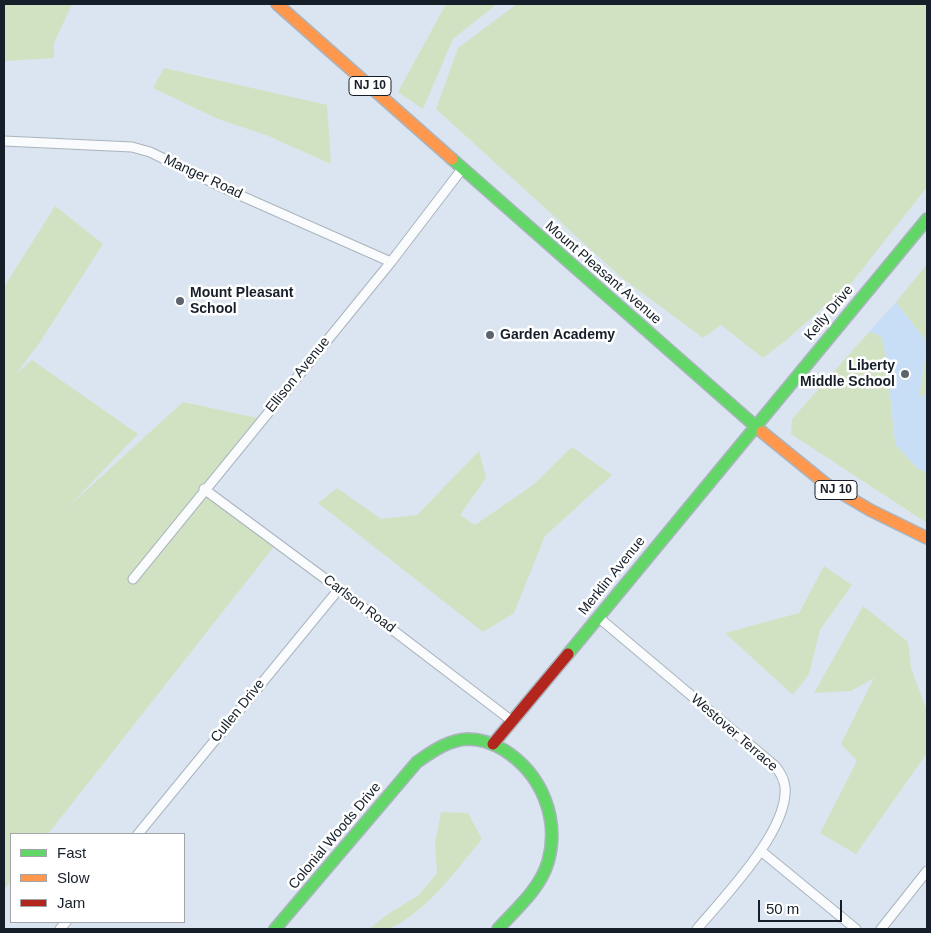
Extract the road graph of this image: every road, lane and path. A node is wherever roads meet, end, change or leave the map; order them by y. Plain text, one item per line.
1 (277, 4) edge
2 (4, 141) edge
3 (462, 170) junction
4 (927, 219) edge
5 (391, 262) junction
6 (754, 426) junction
7 (204, 490) junction
8 (927, 538) edge
9 (133, 579) dead end
10 (339, 589) junction
11 (598, 617) junction
12 (512, 722) junction
13 (494, 744) junction
14 (139, 833) edge
15 (761, 851) junction
16 (927, 871) edge
17 (275, 929) edge
18 (498, 929) edge
19 (697, 929) edge
20 (856, 929) edge
21 (881, 929) edge

1 - 3 street, Mount Pleasant Avenue / NJ 10
2 - 5 street, Manger Road
3 - 5 street, Ellison Avenue
3 - 6 street, Mount Pleasant Avenue / NJ 10
4 - 6 street, Kelly Drive
5 - 7 street, Ellison Avenue
6 - 8 street, Mount Pleasant Avenue / NJ 10
6 - 11 street, Merklin Avenue
7 - 9 street, Ellison Avenue
7 - 10 street, Carlson Road
10 - 12 street, Carlson Road
10 - 14 street, Cullen Drive
11 - 12 street, Merklin Avenue
11 - 15 street, Westover Terrace
12 - 13 street, Merklin Avenue
13 - 17 street, Colonial Woods Drive
13 - 18 street
15 - 19 street, Westover Terrace
15 - 20 street
16 - 21 street

